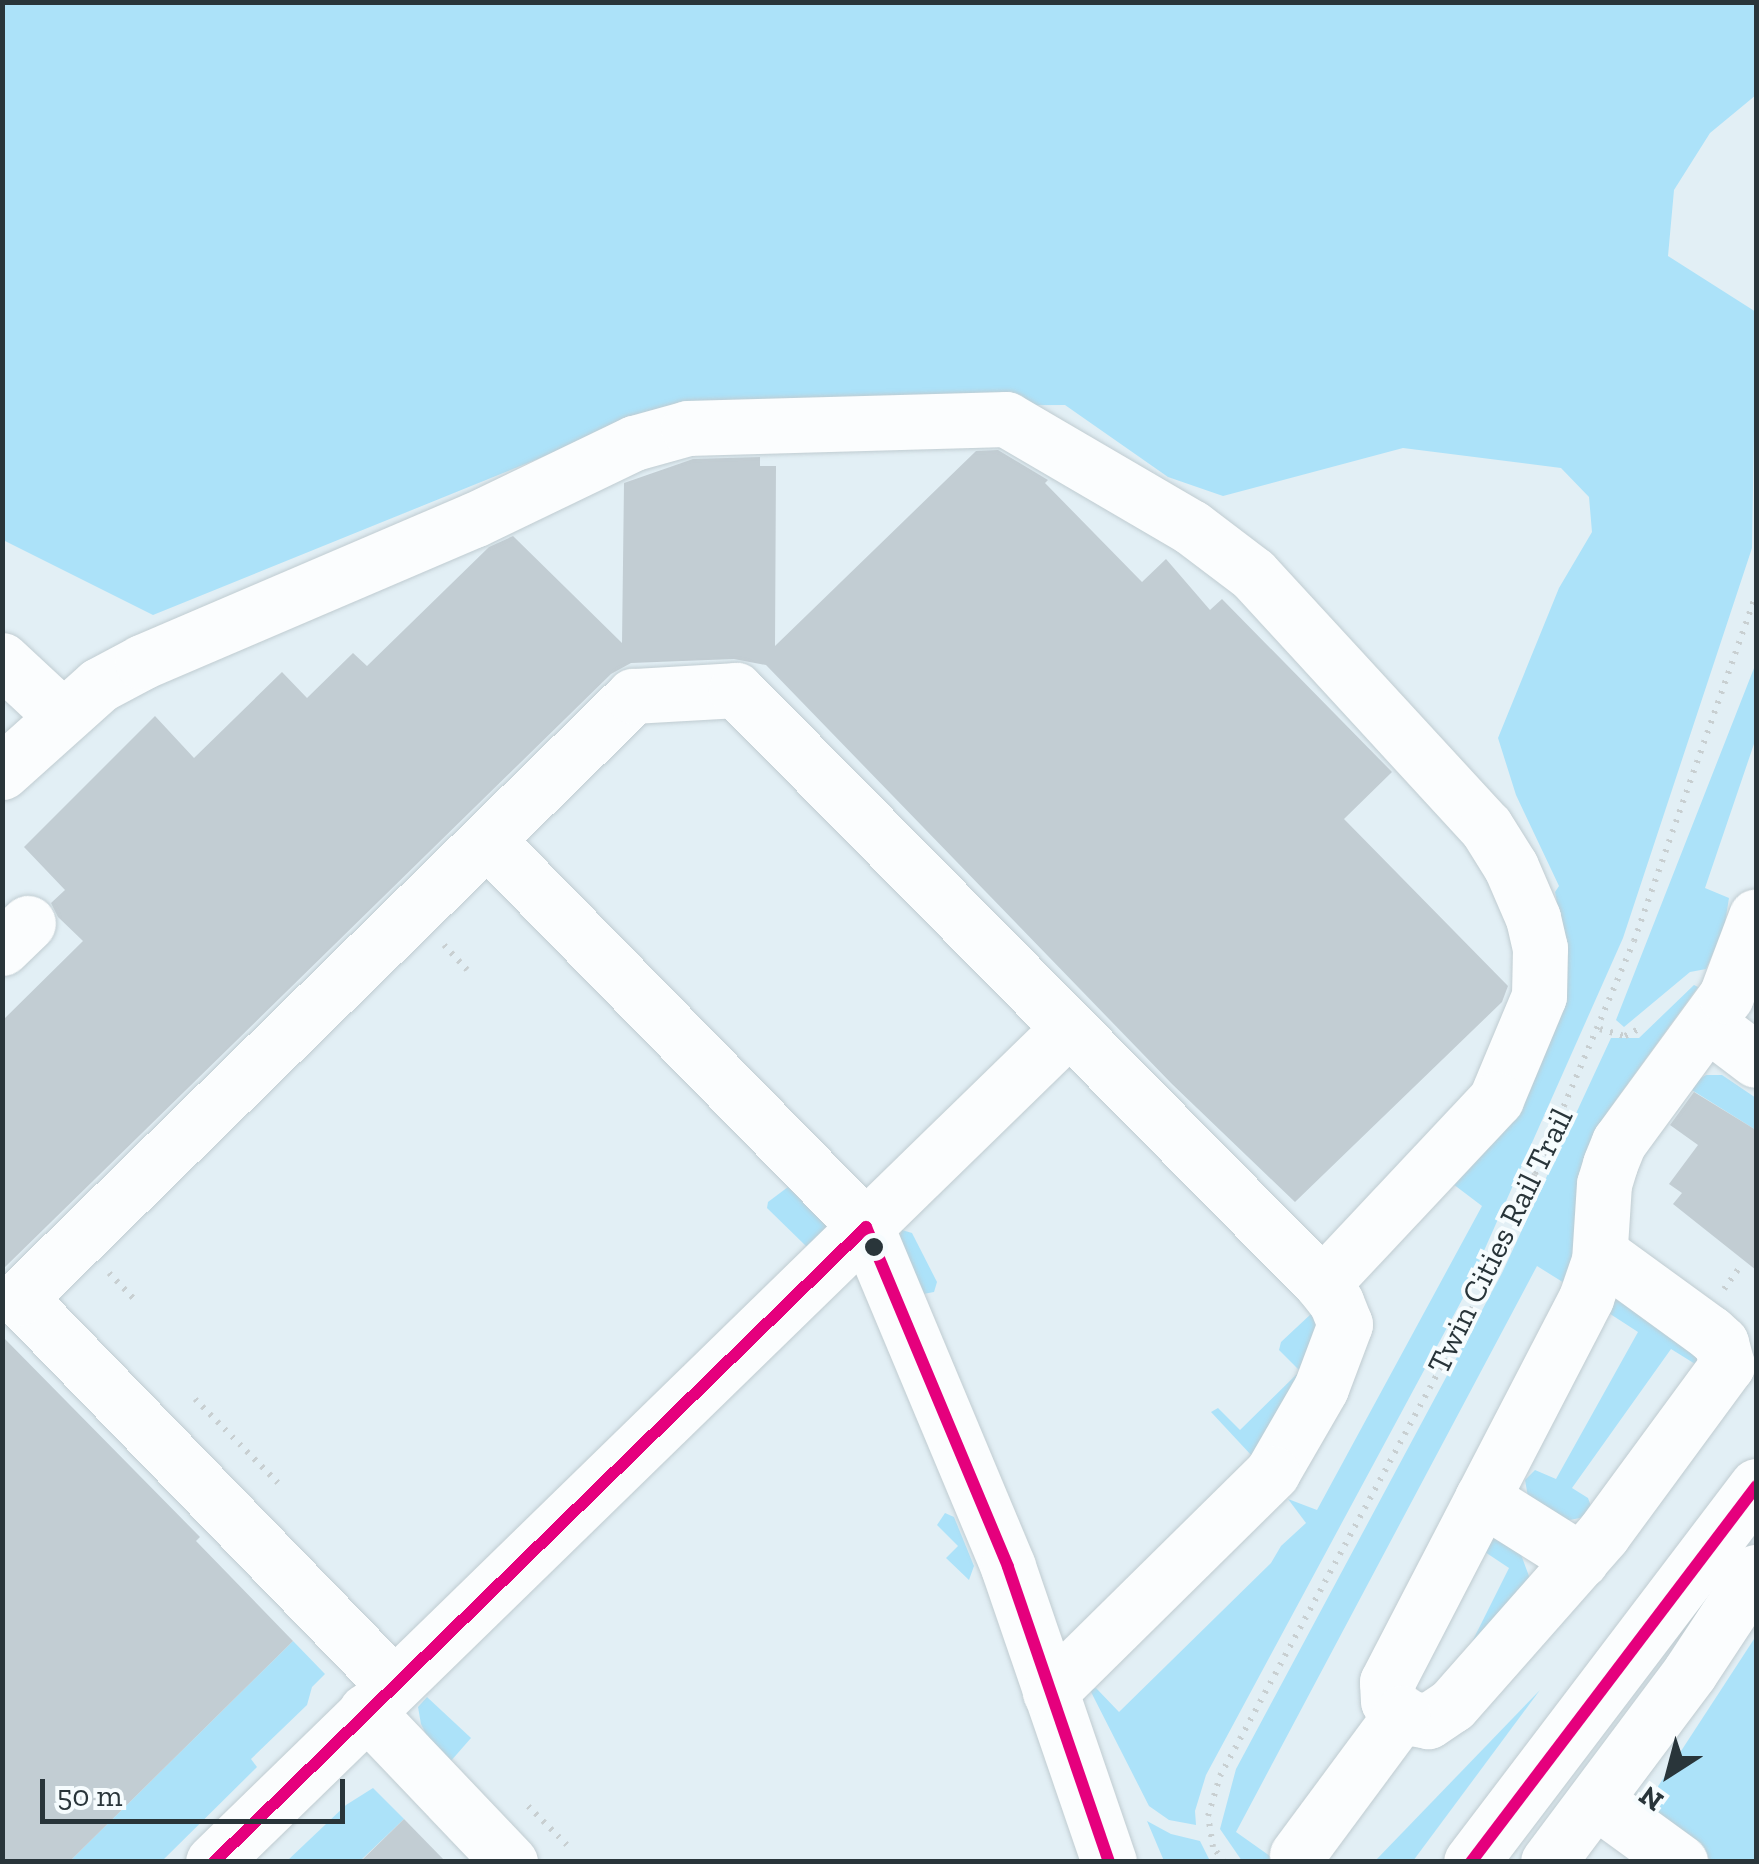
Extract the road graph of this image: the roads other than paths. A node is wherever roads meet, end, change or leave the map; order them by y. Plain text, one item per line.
1 (2, 660) edge
2 (62, 716) junction
3 (2, 772) edge
4 (486, 840) junction
5 (1756, 917) edge
6 (1707, 1023) junction
7 (1069, 1028) junction
8 (1756, 1060) edge
9 (866, 1226) junction
10 (1600, 1253) junction
11 (1322, 1284) junction
12 (1756, 1486) edge
13 (1482, 1498) junction
14 (1581, 1560) junction
15 (1756, 1572) edge
16 (1050, 1692) junction
17 (380, 1698) junction
18 (1402, 1713) junction
19 (1596, 1801) junction
20 (1296, 1855) dead end
21 (214, 1862) edge
22 (510, 1862) edge
23 (1109, 1862) edge
24 (1471, 1862) edge
25 (1548, 1862) edge
26 (1680, 1862) edge

1 - 2 main road
2 - 3 main road
2 - 11 main road
4 - 7 main road
4 - 9 main road
4 - 17 main road
5 - 6 main road
6 - 8 main road
6 - 10 main road
7 - 9 main road
7 - 11 main road
9 - 16 main road
9 - 17 main road
10 - 13 main road
10 - 14 main road
11 - 16 main road
12 - 24 main road
13 - 14 main road
13 - 18 main road
14 - 18 main road
15 - 19 main road
16 - 23 main road
17 - 21 main road
17 - 22 main road
18 - 20 main road
19 - 25 main road
19 - 26 main road

